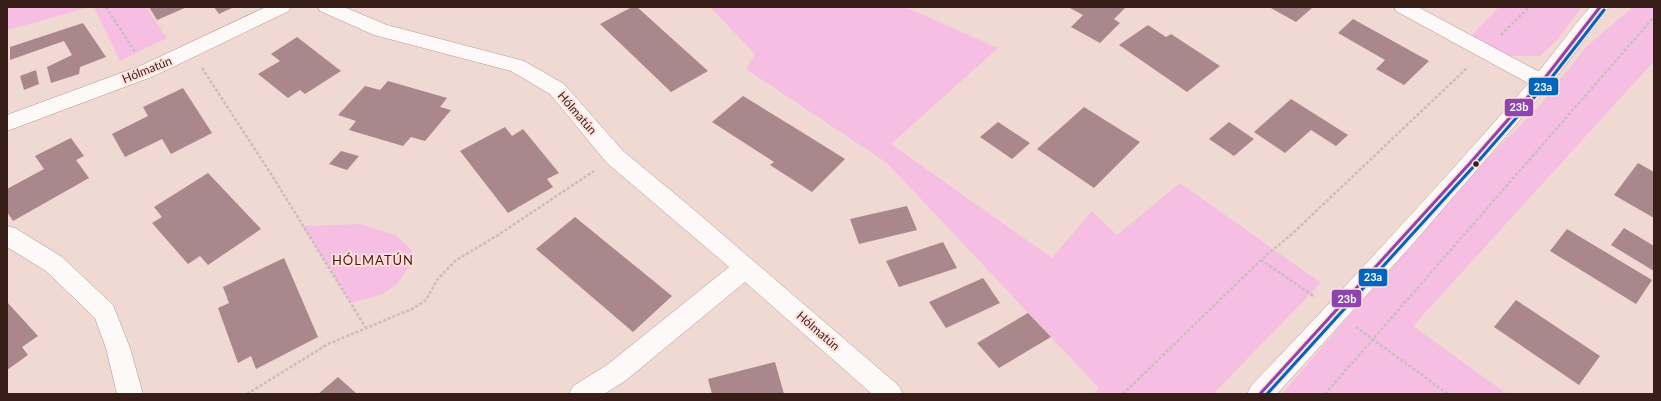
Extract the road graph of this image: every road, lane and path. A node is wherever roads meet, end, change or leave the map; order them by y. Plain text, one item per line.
1 (106, 7) edge
2 (282, 7) edge
3 (327, 7) edge
4 (1403, 7) edge
5 (1529, 7) edge
6 (1600, 7) edge
7 (1654, 17) edge
8 (191, 51) junction
9 (1484, 51) junction
10 (147, 71) junction
11 (1542, 82) junction
12 (7, 123) edge
13 (615, 158) junction
14 (7, 235) edge
15 (745, 268) junction
16 (366, 328) junction
17 (1374, 339) junction
18 (130, 394) edge
19 (247, 394) edge
20 (582, 394) edge
21 (890, 394) edge
22 (1123, 394) edge
23 (1260, 394) edge
24 (1325, 394) edge
25 (1448, 394) edge

1 - 10 path
2 - 8 street, Hólmatún
3 - 13 street, Hólmatún
4 - 9 street
5 - 9 path
6 - 11 street
7 - 17 path
8 - 10 street, Hólmatún
8 - 16 path
9 - 11 street
9 - 22 path
10 - 12 street, Hólmatún
11 - 23 street
13 - 15 street, Hólmatún
13 - 16 path
14 - 18 street
15 - 20 street
15 - 21 street, Hólmatún
16 - 19 path
17 - 24 path
17 - 25 path

